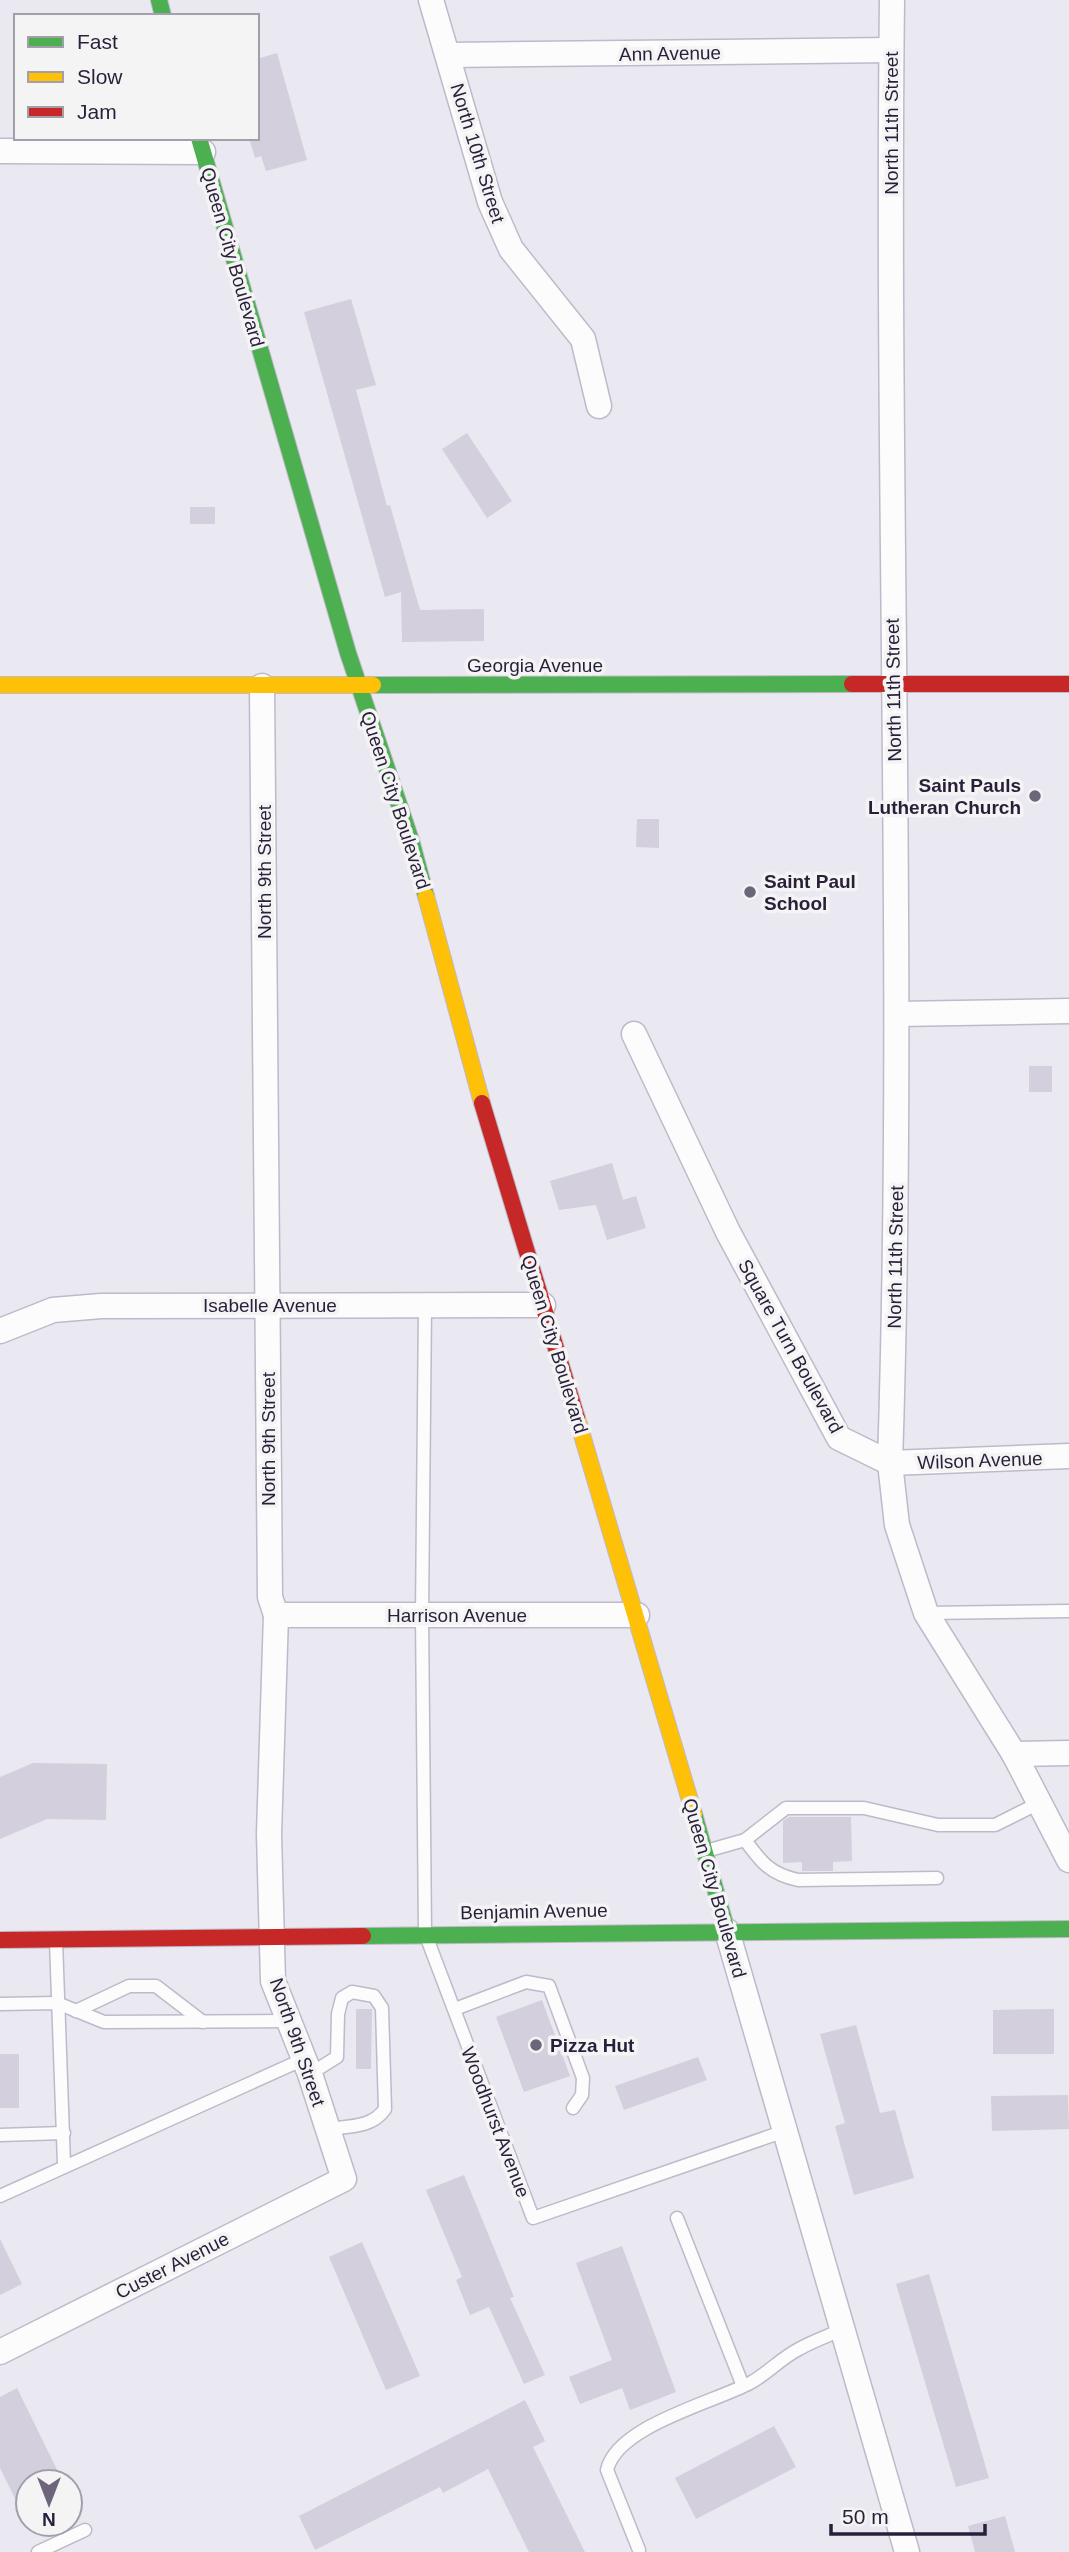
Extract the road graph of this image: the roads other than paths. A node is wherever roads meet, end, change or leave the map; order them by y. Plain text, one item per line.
1 (431, 0) edge
2 (892, 0) edge
3 (891, 50) junction
4 (448, 55) junction
5 (201, 145) edge
6 (0, 151) edge
7 (599, 406) dead end
8 (1069, 684) edge
9 (0, 685) edge
10 (262, 685) junction
11 (359, 685) junction
12 (893, 686) junction
13 (1069, 1012) edge
14 (897, 1014) junction
15 (634, 1034) dead end
16 (425, 1305) junction
17 (543, 1305) junction
18 (267, 1306) junction
19 (0, 1331) edge
20 (1069, 1457) edge
21 (890, 1463) junction
22 (1069, 1611) edge
23 (926, 1613) junction
24 (276, 1615) junction
25 (422, 1615) junction
26 (637, 1615) junction
27 (1014, 1754) junction
28 (1069, 1754) edge
29 (1039, 1803) junction
30 (744, 1840) junction
31 (706, 1851) junction
32 (1069, 1860) edge
33 (937, 1878) dead end
34 (1069, 1929) edge
35 (727, 1931) junction
36 (425, 1933) junction
37 (272, 1938) junction
38 (56, 1939) junction
39 (0, 1940) edge
40 (57, 2003) junction
41 (0, 2004) edge
42 (455, 2009) junction
43 (76, 2011) junction
44 (286, 2021) junction
45 (203, 2022) junction
46 (307, 2066) junction
47 (573, 2108) dead end
48 (327, 2129) junction
49 (785, 2131) junction
50 (64, 2133) junction
51 (0, 2134) edge
52 (64, 2164) junction
53 (344, 2179) joint
54 (0, 2196) edge
55 (677, 2218) dead end
56 (843, 2329) junction
57 (0, 2352) edge
58 (743, 2386) junction
59 (85, 2530) dead end
60 (639, 2550) dead end
61 (38, 2552) edge
62 (907, 2552) edge

1 - 4 street, North 10th Street
2 - 3 street, North 11th Street
3 - 4 street, Ann Avenue
3 - 12 street, North 11th Street
4 - 7 street, North 10th Street
5 - 6 street
5 - 11 street, Queen City Boulevard
8 - 12 street, Georgia Avenue
9 - 10 street, Georgia Avenue
10 - 11 street, Georgia Avenue
10 - 18 street, North 9th Street
11 - 12 street, Georgia Avenue
11 - 17 street, Queen City Boulevard
12 - 14 street, North 11th Street
13 - 14 street
14 - 21 street, North 11th Street
15 - 21 street, Square Turn Boulevard
16 - 17 street, Isabelle Avenue
16 - 18 street, Isabelle Avenue
16 - 25 lane
17 - 26 street, Queen City Boulevard
18 - 19 street, Isabelle Avenue
18 - 24 street, North 9th Street
20 - 21 street, Wilson Avenue
21 - 23 street
22 - 23 lane
23 - 27 street
24 - 25 street, Harrison Avenue
24 - 37 street, North 9th Street
25 - 26 street, Harrison Avenue
25 - 36 lane
26 - 31 street, Queen City Boulevard
27 - 28 street
27 - 29 street
29 - 30 lane
29 - 32 street
30 - 31 lane
30 - 33 lane
31 - 35 street, Queen City Boulevard
34 - 35 street, Benjamin Avenue
35 - 36 street, Benjamin Avenue
35 - 49 street, Queen City Boulevard
36 - 37 street, Benjamin Avenue
36 - 42 lane, Woodhurst Avenue
37 - 38 street, Benjamin Avenue
37 - 44 street, North 9th Street
38 - 39 street, Benjamin Avenue
38 - 40 lane
40 - 41 lane
40 - 43 lane
40 - 50 lane
42 - 47 lane
42 - 49 lane, Woodhurst Avenue
43 - 45 lane
43 - 45 lane
44 - 45 lane
44 - 46 street, North 9th Street
46 - 48 street, North 9th Street
46 - 48 lane
46 - 52 lane
48 - 53 street, North 9th Street
49 - 56 street, Queen City Boulevard
50 - 51 lane
50 - 52 lane
52 - 54 lane
53 - 57 street, Custer Avenue
55 - 58 lane
56 - 58 lane
56 - 62 street, Queen City Boulevard
58 - 60 lane
59 - 61 lane

